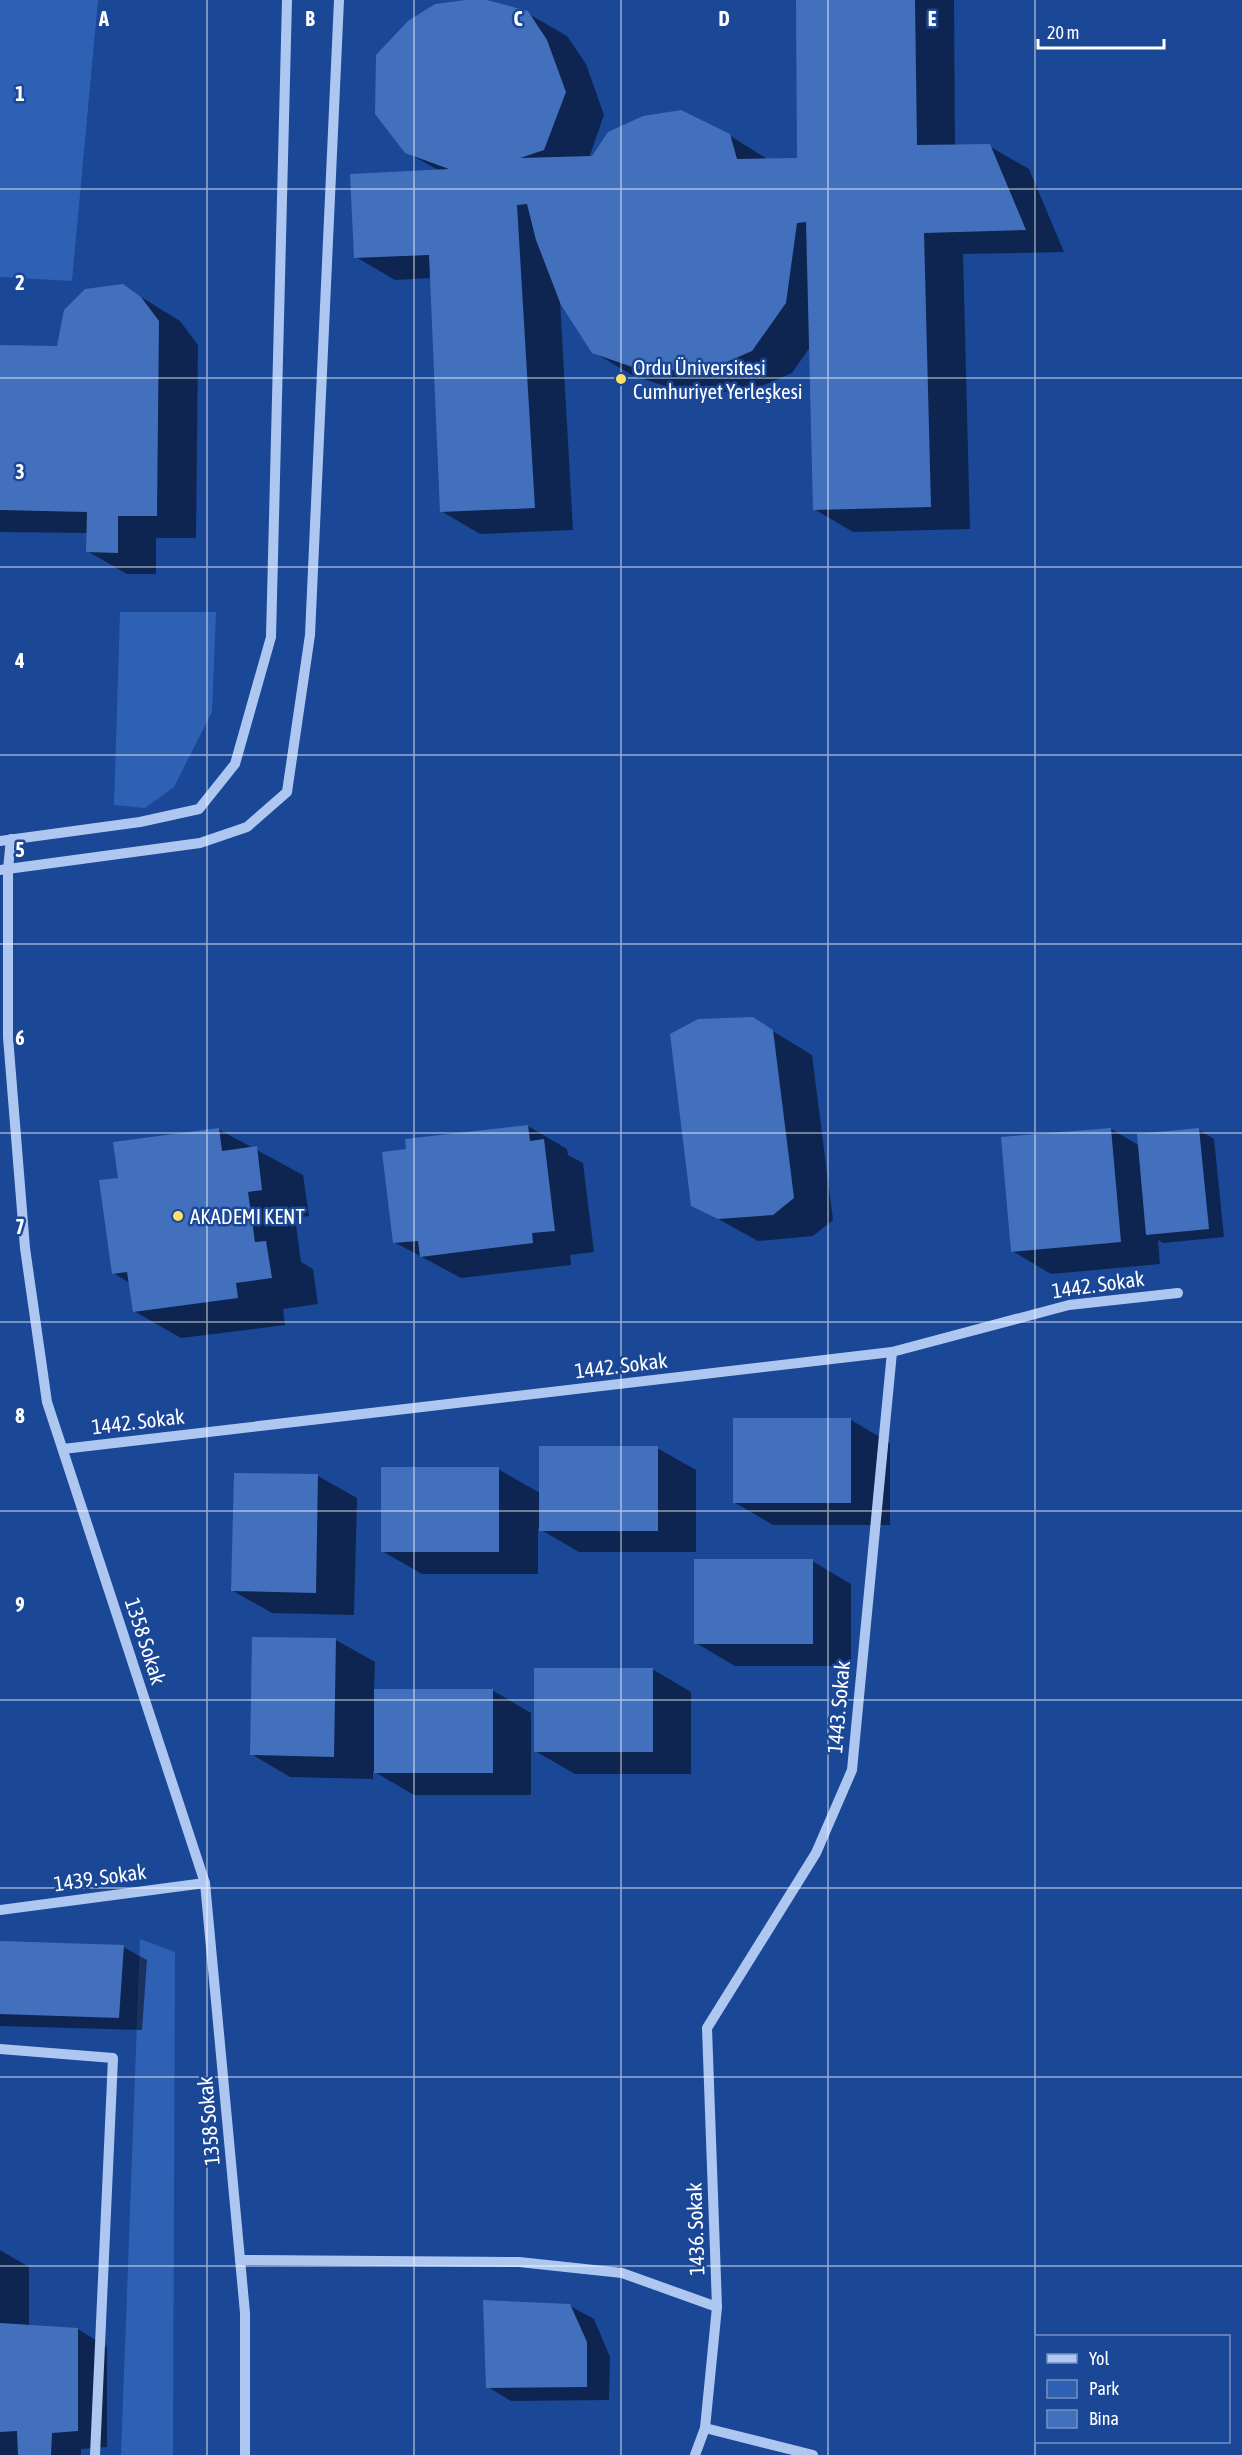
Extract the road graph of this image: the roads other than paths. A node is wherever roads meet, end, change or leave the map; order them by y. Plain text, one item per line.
1 (287, 0) edge
2 (339, 0) edge
3 (5, 840) edge
4 (4, 870) edge
5 (1178, 1293) dead end
6 (892, 1352) junction
7 (63, 1449) junction
8 (205, 1882) junction
9 (0, 1910) edge
10 (707, 2028) joint
11 (0, 2049) edge
12 (240, 2260) junction
13 (717, 2307) junction
14 (705, 2427) junction
15 (95, 2455) edge
16 (245, 2455) edge
17 (695, 2455) edge
18 (813, 2455) edge

1 - 3 street
2 - 4 street
3 - 4 street, 1358 Sokak
4 - 7 street, 1358 Sokak
5 - 6 street, 1442. Sokak
6 - 7 street, 1442. Sokak
6 - 10 street, 1443. Sokak
7 - 8 street, 1358 Sokak
8 - 9 street, 1439. Sokak
8 - 12 street, 1358 Sokak
10 - 13 street, 1436. Sokak
11 - 15 street
12 - 13 street
12 - 16 street, 1358 Sokak
13 - 14 street, 1436. Sokak
14 - 17 street, 1436. Sokak
14 - 18 street

